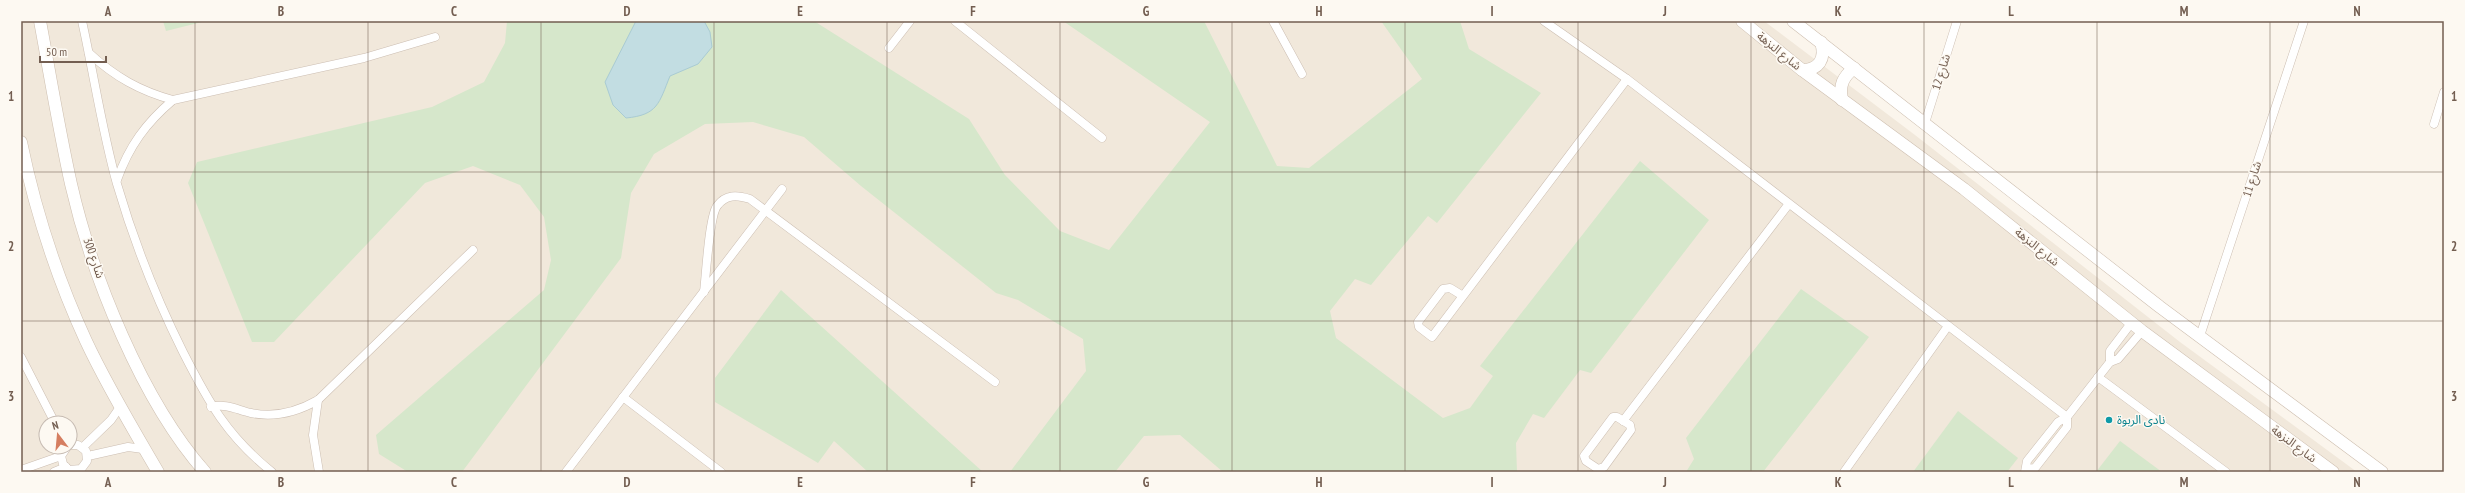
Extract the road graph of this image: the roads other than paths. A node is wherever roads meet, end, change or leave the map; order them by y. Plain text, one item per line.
1 (40, 21) edge
2 (82, 21) edge
3 (910, 21) edge
4 (955, 21) edge
5 (1273, 21) edge
6 (1544, 21) edge
7 (1742, 21) edge
8 (1793, 21) edge
9 (1957, 21) edge
10 (2304, 21) edge
11 (435, 37) dead end
12 (1821, 42) junction
13 (889, 48) dead end
14 (89, 53) junction
15 (1854, 68) junction
16 (1802, 70) junction
17 (1302, 74) dead end
18 (1627, 79) junction
19 (2444, 92) edge
20 (173, 100) junction
21 (1842, 100) junction
22 (1925, 123) junction
23 (2434, 124) dead end
24 (1102, 138) dead end
25 (21, 142) edge
26 (117, 182) junction
27 (782, 189) dead end
28 (1788, 205) junction
29 (766, 210) junction
30 (473, 250) dead end
31 (704, 292) junction
32 (1463, 296) junction
33 (2132, 322) junction
34 (1948, 326) junction
35 (2142, 330) junction
36 (2200, 336) junction
37 (21, 357) edge
38 (2110, 362) junction
39 (2098, 377) junction
40 (995, 382) dead end
41 (623, 397) junction
42 (318, 400) junction
43 (120, 407) junction
44 (212, 407) junction
45 (51, 415) edge
46 (2067, 417) junction
47 (1623, 421) junction
48 (78, 446) edge
49 (83, 447) junction
50 (143, 449) junction
51 (61, 456) joint
52 (88, 456) junction
53 (66, 467) junction
54 (21, 470) edge
55 (82, 470) edge
56 (2026, 471) edge
57 (54, 472) edge
58 (158, 472) edge
59 (205, 472) edge
60 (272, 472) edge
61 (319, 472) edge
62 (566, 472) edge
63 (721, 472) edge
64 (1844, 472) edge
65 (2226, 472) edge
66 (2332, 472) edge
67 (2382, 472) edge

1 - 59 main road, شارع 300
2 - 14 street
3 - 13 street
4 - 24 street
5 - 17 street
6 - 18 street
7 - 16 main road, شارع النزهة
8 - 12 main road
9 - 22 street, شارع 12
10 - 36 street, شارع 11
11 - 20 street
12 - 15 main road
12 - 16 main road
14 - 20 street
14 - 26 street
15 - 21 main road
15 - 22 main road
16 - 21 main road, شارع النزهة
18 - 28 street
18 - 32 street
19 - 23 street
20 - 26 street
21 - 33 main road, شارع النزهة
22 - 36 main road
25 - 43 main road
26 - 44 street
27 - 29 street
28 - 34 street
28 - 47 street
29 - 31 street
29 - 31 street
29 - 40 street
30 - 42 street
31 - 41 street
32 - 32 street
33 - 35 main road, شارع النزهة
33 - 38 street
34 - 46 street
34 - 64 street
35 - 38 street
35 - 66 main road, شارع النزهة
36 - 67 main road
37 - 45 street
38 - 39 street
39 - 46 street
39 - 65 street
41 - 62 street
41 - 63 street
42 - 44 street
42 - 61 street
43 - 49 street
43 - 50 main road
44 - 60 street
46 - 56 street
47 - 47 street
48 - 49 street
49 - 52 street
50 - 52 street
50 - 58 main road
51 - 53 street
51 - 54 street
52 - 55 street
53 - 55 street
53 - 57 street

